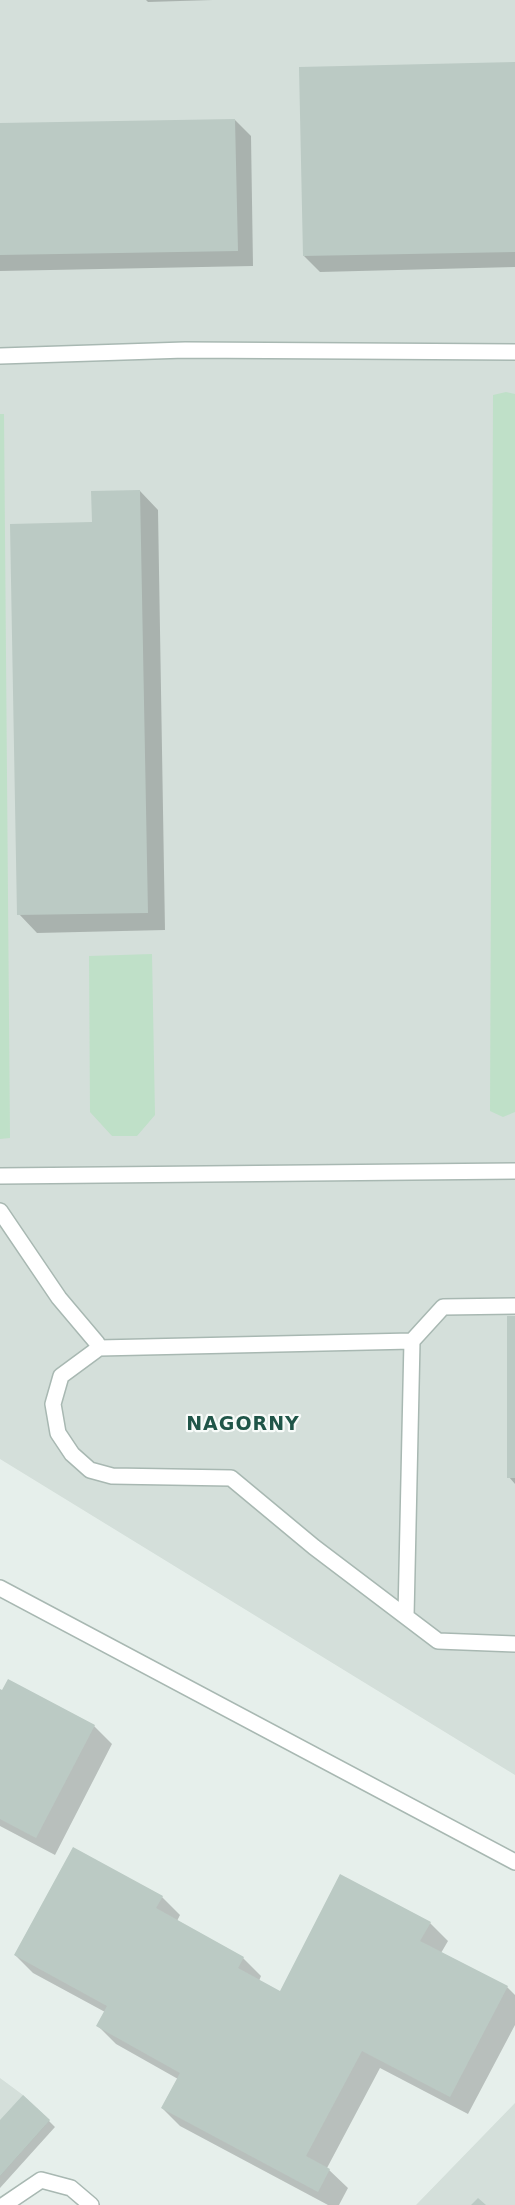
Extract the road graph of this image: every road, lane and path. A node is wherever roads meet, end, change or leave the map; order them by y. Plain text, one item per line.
1 (515, 352) edge
2 (0, 356) edge
3 (515, 1171) edge
4 (0, 1176) edge
5 (0, 1211) edge
6 (515, 1306) edge
7 (412, 1341) junction
8 (97, 1343) dead end
9 (0, 1588) edge
10 (406, 1616) junction
11 (515, 1644) edge
12 (515, 1862) edge
13 (4, 2205) edge
14 (91, 2205) edge

1 - 2 lane
3 - 4 lane
5 - 8 lane
6 - 7 lane
7 - 10 lane
7 - 10 lane
9 - 12 lane
10 - 11 lane
13 - 14 lane

